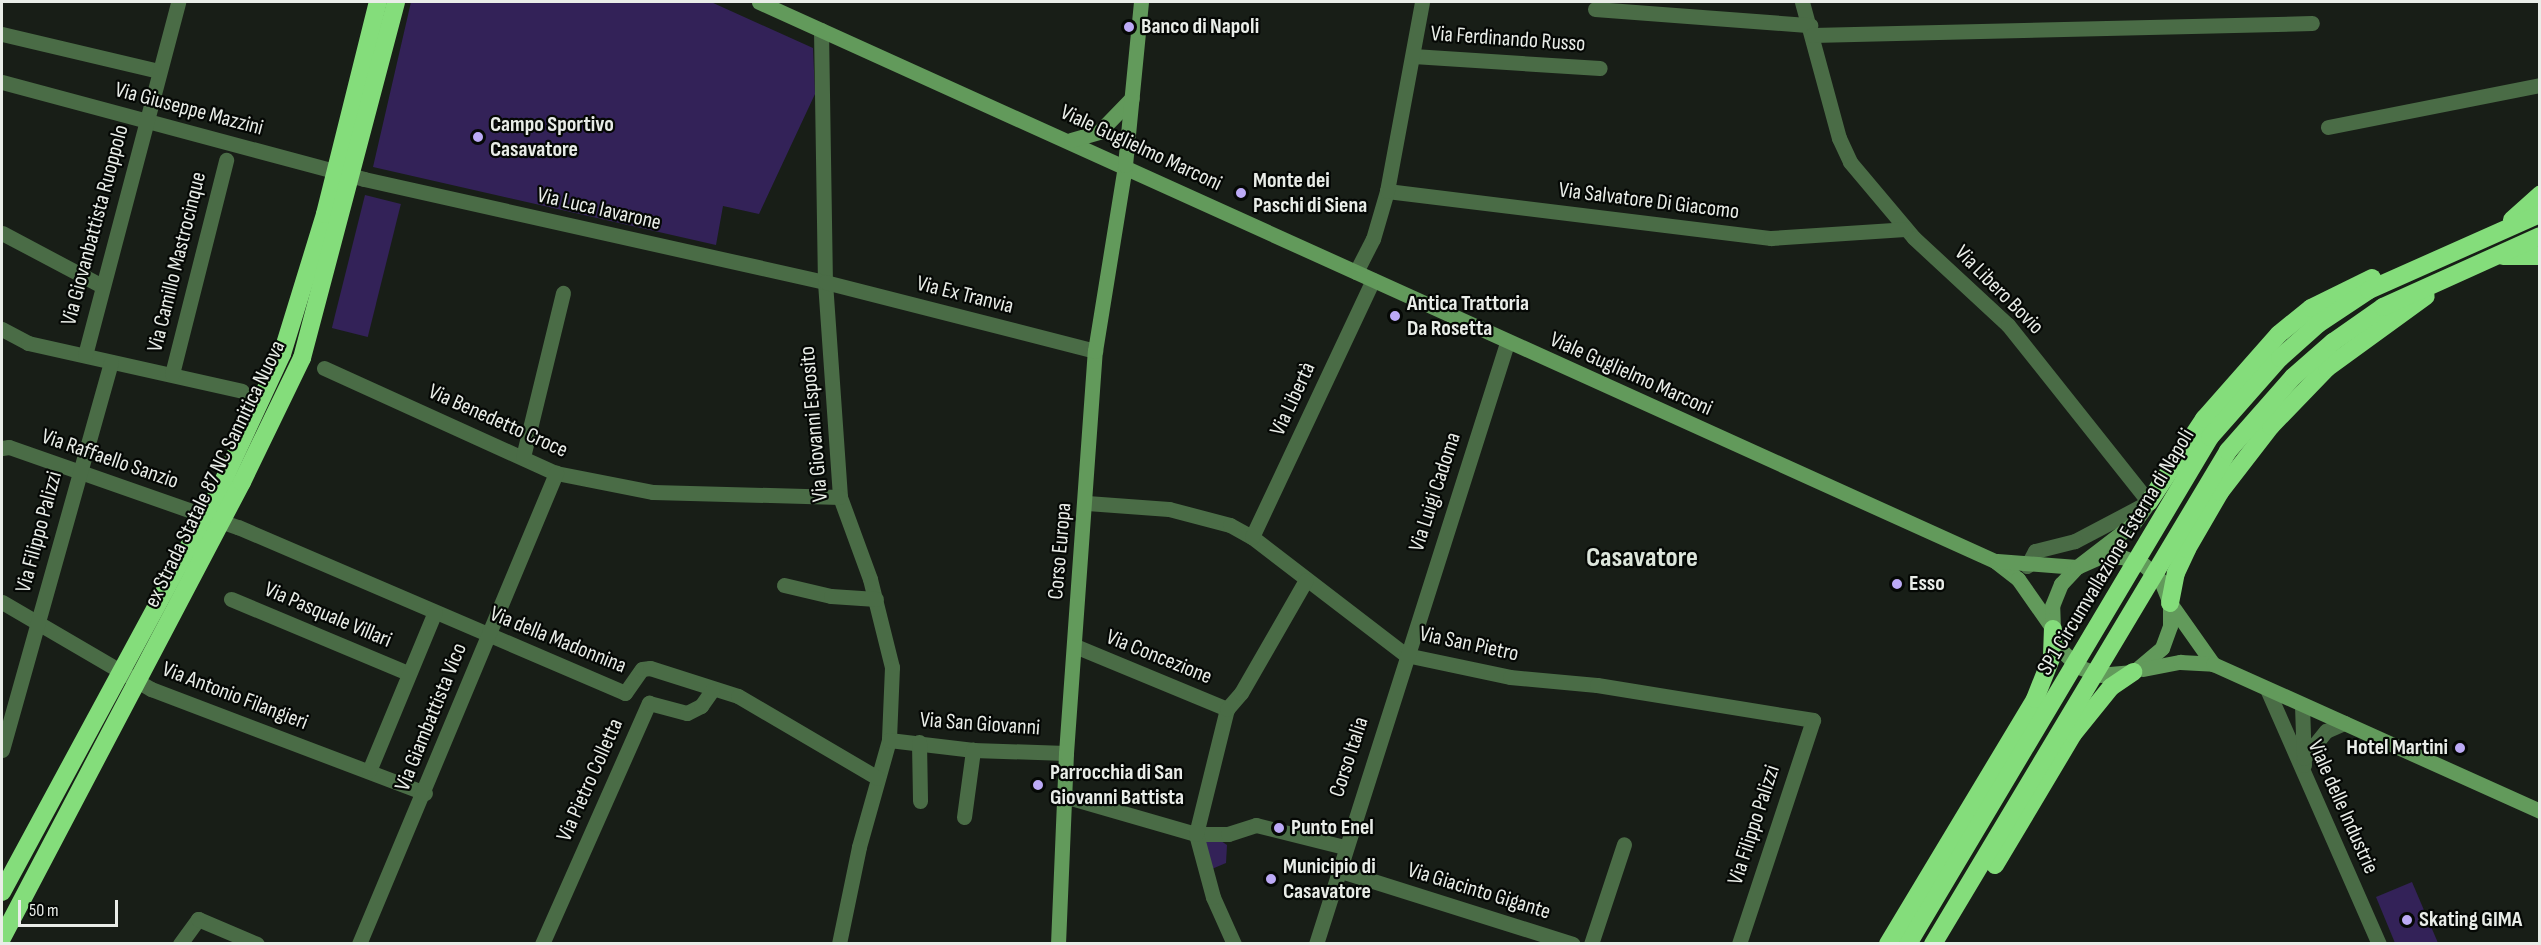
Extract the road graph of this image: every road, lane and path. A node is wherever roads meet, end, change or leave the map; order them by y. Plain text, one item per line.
1 (178, 2) edge
2 (378, 2) edge
3 (396, 2) edge
4 (759, 2) edge
5 (1141, 2) edge
6 (1422, 2) edge
7 (1802, 2) edge
8 (1595, 9) dead end
9 (2312, 23) dead end
10 (821, 30) junction
11 (1811, 30) junction
12 (2, 34) edge
13 (1413, 56) junction
14 (1600, 68) dead end
15 (158, 71) junction
16 (2, 82) edge
17 (2540, 85) edge
18 (1132, 98) junction
19 (146, 121) junction
20 (2328, 127) dead end
21 (1071, 140) junction
22 (226, 160) dead end
23 (1125, 165) junction
24 (364, 179) joint
25 (1387, 191) junction
26 (2540, 195) edge
27 (2540, 214) edge
28 (1905, 229) junction
29 (2501, 230) junction
30 (2, 233) edge
31 (2540, 236) edge
32 (2495, 256) junction
33 (2540, 256) edge
34 (2429, 262) junction
35 (1356, 272) junction
36 (2450, 277) junction
37 (1373, 280) junction
38 (825, 282) junction
39 (102, 286) junction
40 (563, 293) dead end
41 (2, 329) edge
42 (1506, 343) junction
43 (1095, 351) junction
44 (85, 355) junction
45 (111, 362) junction
46 (324, 368) dead end
47 (172, 374) junction
48 (242, 391) dead end
49 (2, 448) edge
50 (524, 457) junction
51 (78, 472) junction
52 (556, 473) junction
53 (840, 496) junction
54 (2149, 502) junction
55 (1087, 503) junction
56 (238, 527) joint
57 (1252, 537) junction
58 (1995, 561) junction
59 (2027, 566) junction
60 (2077, 567) junction
61 (1306, 580) junction
62 (784, 585) dead end
63 (231, 599) dead end
64 (876, 599) junction
65 (2, 602) edge
66 (2170, 603) junction
67 (435, 612) junction
68 (37, 623) junction
69 (2053, 629) junction
70 (488, 637) junction
71 (1075, 646) junction
72 (1406, 655) junction
73 (2213, 664) junction
74 (2133, 672) junction
75 (408, 673) junction
76 (2266, 688) junction
77 (712, 690) junction
78 (625, 693) junction
79 (649, 703) junction
80 (2302, 705) junction
81 (1227, 709) junction
82 (1813, 720) joint
83 (2344, 723) junction
84 (889, 740) junction
85 (919, 742) junction
86 (2, 750) edge
87 (973, 750) junction
88 (1066, 753) junction
89 (2304, 758) junction
90 (369, 771) junction
91 (2305, 774) junction
92 (878, 778) junction
93 (425, 793) junction
94 (1064, 796) junction
95 (920, 801) dead end
96 (2540, 811) edge
97 (964, 817) dead end
98 (1196, 834) junction
99 (1624, 844) dead end
100 (1344, 847) junction
101 (1338, 870) junction
102 (2, 892) edge
103 (2, 939) edge
104 (180, 944) edge
105 (257, 944) edge
106 (359, 944) edge
107 (542, 944) edge
108 (839, 944) edge
109 (1058, 944) edge
110 (1234, 944) edge
111 (1316, 944) edge
112 (1573, 944) edge
113 (1591, 944) edge
114 (1739, 944) edge
115 (1888, 944) edge
116 (1908, 944) edge
117 (1933, 944) edge
118 (1948, 944) edge
119 (2379, 944) edge

1 - 15 street, Via Giovanbattista Ruoppolo
2 - 102 highway, ex Strada Statale 87 NC Sannitica Nuova
3 - 103 highway, ex Strada Statale 87 NC Sannitica Nuova
4 - 10 street, Viale Guglielmo Marconi
5 - 18 street, Corso Europa
6 - 13 street
7 - 11 street, Via Libero Bovio
8 - 11 street
9 - 11 street
10 - 21 street, Viale Guglielmo Marconi
10 - 38 street, Via Giovanni Esposito
11 - 28 street, Via Libero Bovio
12 - 15 street
13 - 14 street, Via Ferdinando Russo
13 - 25 street
15 - 19 street, Via Giovanbattista Ruoppolo
16 - 19 street, Via Giuseppe Mazzini
17 - 20 street
18 - 21 street
18 - 23 street, Corso Europa
19 - 24 street, Via Giuseppe Mazzini
19 - 39 street, Via Giovanbattista Ruoppolo
21 - 23 street, Viale Guglielmo Marconi
22 - 47 street, Via Camillo Mastrocinque
23 - 35 street, Viale Guglielmo Marconi
23 - 43 street, Corso Europa
24 - 38 street, Via Luca Iavarone
25 - 28 street, Via Salvatore Di Giacomo
25 - 35 street
26 - 29 highway
27 - 29 highway, SP1 Circumvallazione Esterna di Napoli
28 - 54 street, Via Libero Bovio
29 - 34 highway, SP1 Circumvallazione Esterna di Napoli
30 - 39 street
31 - 32 highway, SP1 Circumvallazione Esterna di Napoli
32 - 33 highway
32 - 36 highway, SP1 Circumvallazione Esterna di Napoli
34 - 54 highway
34 - 116 highway, SP1 Circumvallazione Esterna di Napoli
35 - 37 street, Viale Guglielmo Marconi
36 - 66 highway
36 - 117 highway, SP1 Circumvallazione Esterna di Napoli
37 - 42 street, Viale Guglielmo Marconi
37 - 57 street, Via Libertà
38 - 43 street, Via Ex Tranvia
38 - 53 street, Via Giovanni Esposito
39 - 44 street, Via Giovanbattista Ruoppolo
40 - 50 street
41 - 44 street
42 - 58 street, Viale Guglielmo Marconi
42 - 72 street, Via Luigi Cadoma
43 - 55 street, Corso Europa
44 - 45 street
45 - 47 street
45 - 51 street, Via Filippo Palizzi
46 - 50 street, Via Benedetto Croce
47 - 48 street
49 - 51 street, Via Raffaello Sanzio
50 - 52 street, Via Benedetto Croce
51 - 56 street, Via Raffaello Sanzio
51 - 68 street, Via Filippo Palizzi
52 - 53 street, Via Benedetto Croce
52 - 70 street, Via Giambattista Vico
53 - 64 street, Via Giovanni Esposito
54 - 59 street
54 - 60 street
55 - 57 street, Via San Pietro
55 - 71 street, Corso Europa
56 - 67 street, Via della Madonnina
57 - 61 street, Via San Pietro
58 - 59 street, Viale Guglielmo Marconi
58 - 69 street, Viale Guglielmo Marconi
59 - 60 street, Viale Guglielmo Marconi
60 - 66 street
60 - 69 street
61 - 72 street, Via San Pietro
61 - 81 street
62 - 64 street
63 - 75 street, Via Pasquale Villari
64 - 84 street, Via Giovanni Esposito
65 - 68 street, Via Antonio Filangieri
66 - 73 street
66 - 74 street
67 - 70 street, Via della Madonnina
67 - 75 street
68 - 86 street, Via Filippo Palizzi
68 - 90 street, Via Antonio Filangieri
69 - 74 street
69 - 115 highway
70 - 78 street, Via della Madonnina
70 - 93 street, Via Giambattista Vico
71 - 81 street, Via Concezione
71 - 88 street, Corso Europa
72 - 82 street, Via San Pietro
72 - 100 street, Corso Italia
73 - 74 street
73 - 76 street
74 - 118 highway
75 - 90 street
76 - 80 street
76 - 91 street, Viale delle Industrie
77 - 78 street, Via della Madonnina
77 - 79 street, Via Pietro Colletta
77 - 92 street, Via della Madonnina
78 - 79 street
79 - 107 street, Via Pietro Colletta
80 - 83 street
80 - 89 street
81 - 98 street
82 - 114 street, Via Filippo Palizzi
83 - 89 street
83 - 96 street
84 - 85 street, Via San Giovanni
84 - 92 street, Via Giovanni Esposito
85 - 87 street, Via San Giovanni
85 - 95 street
87 - 88 street, Via San Giovanni
87 - 97 street
88 - 94 street, Corso Europa
89 - 91 street
90 - 93 street, Via Antonio Filangieri
91 - 119 street, Viale delle Industrie
92 - 108 street, Via Giovanni Esposito
93 - 106 street, Via Giambattista Vico
94 - 98 street
94 - 109 street, Corso Europa
98 - 100 street
98 - 110 street
99 - 113 street
100 - 101 street, Corso Italia
101 - 111 street, Corso Italia
101 - 112 street, Via Giacinto Gigante
104 - 105 street

